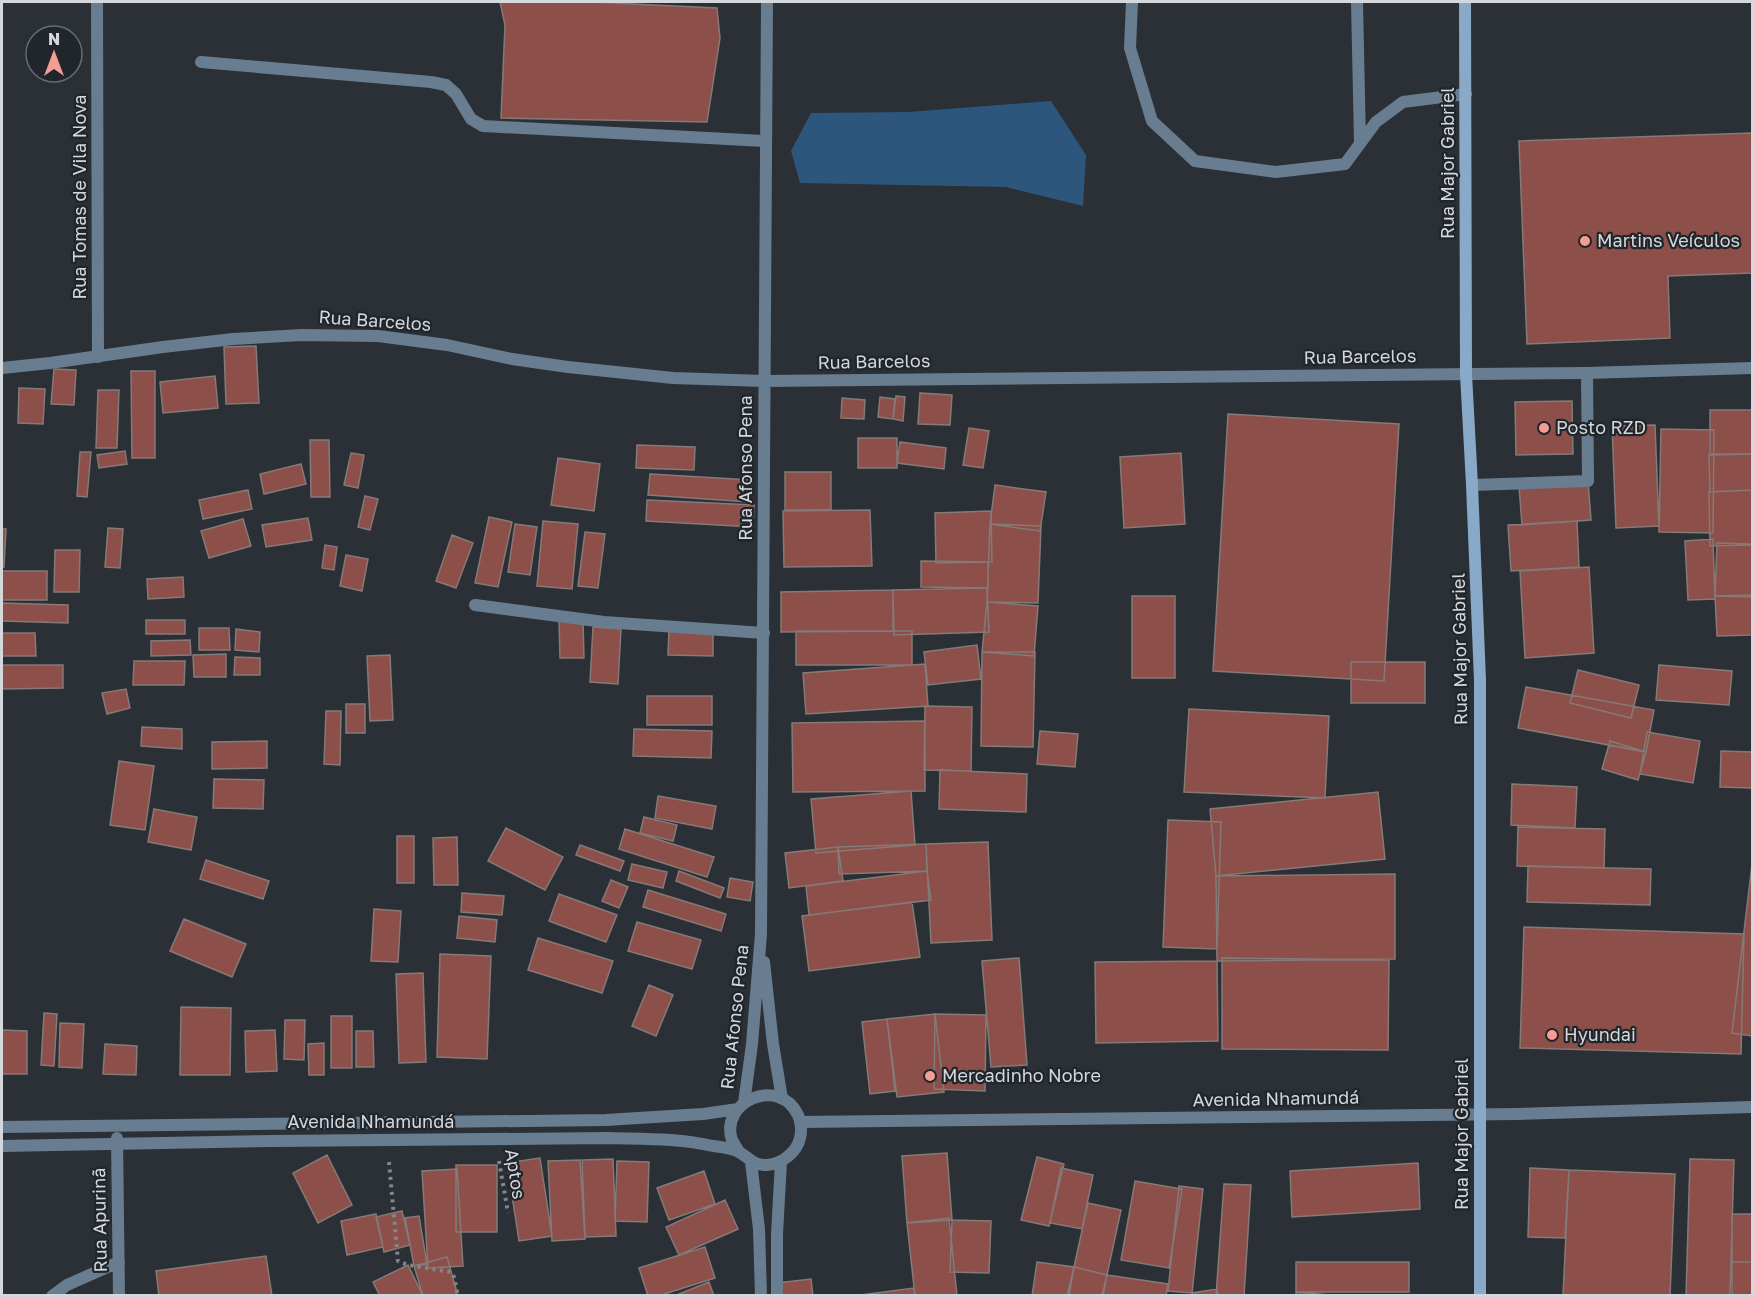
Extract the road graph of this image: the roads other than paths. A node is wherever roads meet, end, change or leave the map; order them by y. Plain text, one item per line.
1 (97, 2) edge
2 (767, 2) edge
3 (1132, 2) edge
4 (1358, 2) edge
5 (1465, 2) edge
6 (201, 62) dead end
7 (1466, 94) junction
8 (766, 141) junction
9 (1360, 143) junction
10 (98, 357) junction
11 (2, 368) edge
12 (1752, 368) edge
13 (1587, 373) junction
14 (1466, 374) junction
15 (764, 381) junction
16 (1472, 485) junction
17 (475, 604) dead end
18 (764, 633) junction
19 (761, 934) junction
20 (782, 1099) junction
21 (741, 1106) junction
22 (1752, 1107) edge
23 (1480, 1114) junction
24 (800, 1122) junction
25 (118, 1126) junction
26 (2, 1127) edge
27 (117, 1144) junction
28 (2, 1146) edge
29 (739, 1152) junction
30 (751, 1162) junction
31 (781, 1162) junction
32 (119, 1262) junction
33 (52, 1296) edge
34 (119, 1296) edge
35 (761, 1296) edge
36 (777, 1296) edge
37 (1480, 1296) edge

1 - 10 street, Rua Tomas de Vila Nova
2 - 8 street, Rua Afonso Pena
3 - 9 street
4 - 9 street
5 - 7 main road, Rua Major Gabriel
6 - 8 street
7 - 9 street
7 - 14 main road, Rua Major Gabriel
8 - 15 street, Rua Afonso Pena
10 - 11 street, Rua Barcelos
10 - 15 street, Rua Barcelos
12 - 13 street, Rua Barcelos
13 - 14 street, Rua Barcelos
13 - 16 street
14 - 15 street, Rua Barcelos
14 - 16 main road, Rua Major Gabriel
15 - 18 street, Rua Afonso Pena
16 - 23 main road, Rua Major Gabriel
17 - 18 street
18 - 19 street, Rua Afonso Pena
19 - 20 street, Rua Afonso Pena
19 - 21 street, Rua Afonso Pena
20 - 21 street
20 - 24 street
21 - 25 street, Avenida Nhamundá
21 - 29 street
22 - 23 street, Avenida Nhamundá
23 - 24 street, Avenida Nhamundá
23 - 37 main road, Rua Major Gabriel
24 - 31 street
25 - 26 street, Avenida Nhamundá
25 - 27 street, Rua Apurinã
27 - 28 street, Avenida Nhamundá
27 - 29 street, Avenida Nhamundá
27 - 32 street, Rua Apurinã
29 - 30 street
30 - 31 street
30 - 35 street
31 - 36 street
32 - 33 street
32 - 34 street, Rua Apurinã

